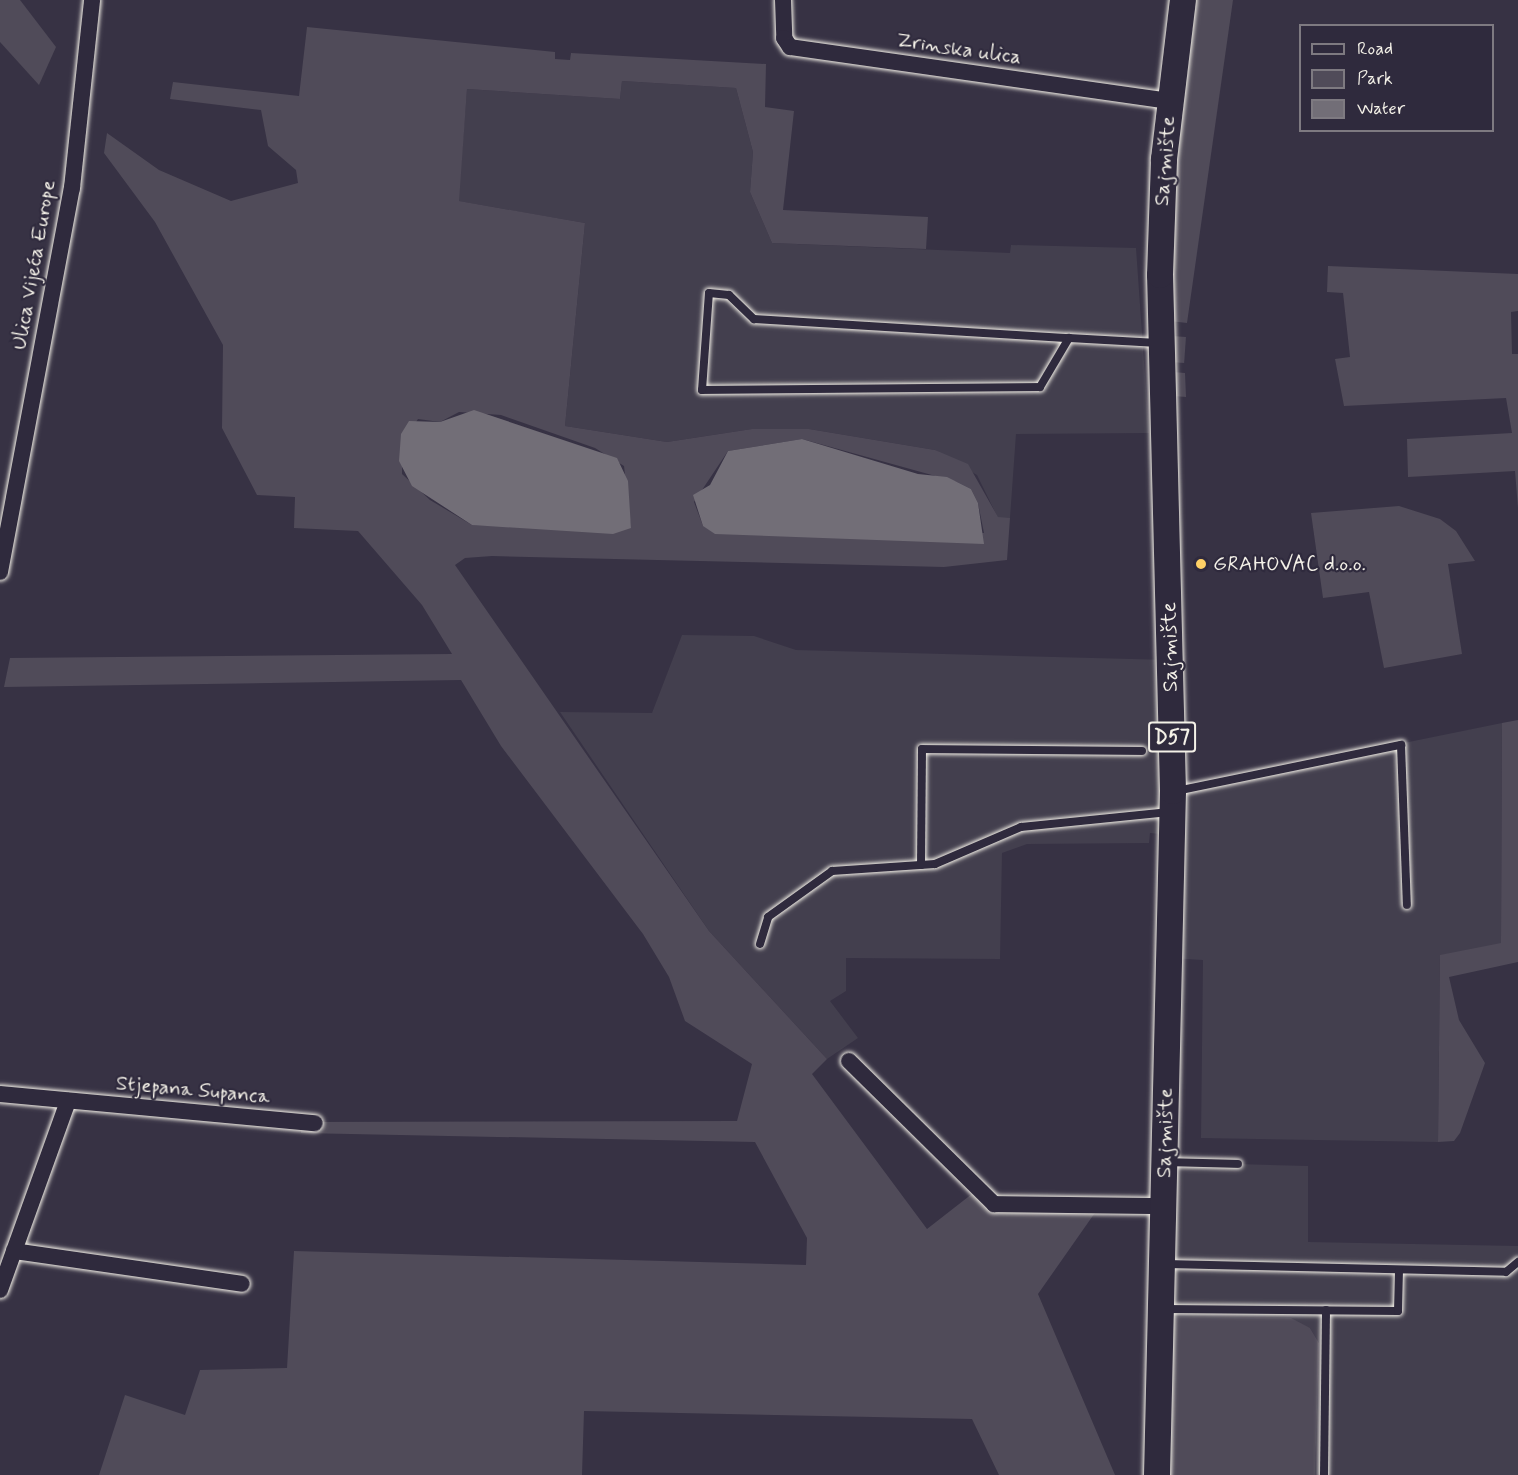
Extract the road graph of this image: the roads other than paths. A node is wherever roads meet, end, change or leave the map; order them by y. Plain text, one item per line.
1 (92, 0) edge
2 (783, 0) edge
3 (1183, 0) edge
4 (1170, 101) junction
5 (1069, 338) junction
6 (1162, 344) junction
7 (0, 572) edge
8 (1142, 751) dead end
9 (1173, 801) junction
10 (921, 865) junction
11 (1407, 905) dead end
12 (760, 944) dead end
13 (849, 1061) dead end
14 (0, 1094) edge
15 (68, 1101) junction
16 (315, 1123) dead end
17 (1164, 1162) junction
18 (1239, 1164) dead end
19 (1163, 1206) junction
20 (14, 1251) junction
21 (1518, 1262) edge
22 (1162, 1263) junction
23 (1399, 1270) junction
24 (242, 1284) dead end
25 (0, 1290) edge
26 (1161, 1308) junction
27 (1326, 1310) junction
28 (1157, 1475) edge
29 (1324, 1475) edge

1 - 7 street, Ulica Vijeća Europe
2 - 4 street, Zrinska ulica
3 - 4 main road, Sajmište / D57
4 - 6 main road, Sajmište / D57
5 - 5 lane
5 - 6 lane
6 - 9 main road, Sajmište / D57
8 - 10 lane
9 - 10 lane
9 - 11 lane
9 - 17 main road, Sajmište / D57
10 - 12 lane
13 - 19 street
14 - 15 street, Stjepana Supanca
15 - 16 street, Stjepana Supanca
15 - 20 street
17 - 18 lane
17 - 19 main road, Sajmište / D57
19 - 22 main road, Sajmište / D57
20 - 24 street
20 - 25 street
21 - 23 lane
22 - 23 lane
22 - 26 main road, Sajmište / D57
23 - 27 lane
26 - 27 lane
26 - 28 main road, Sajmište / D57
27 - 29 lane

